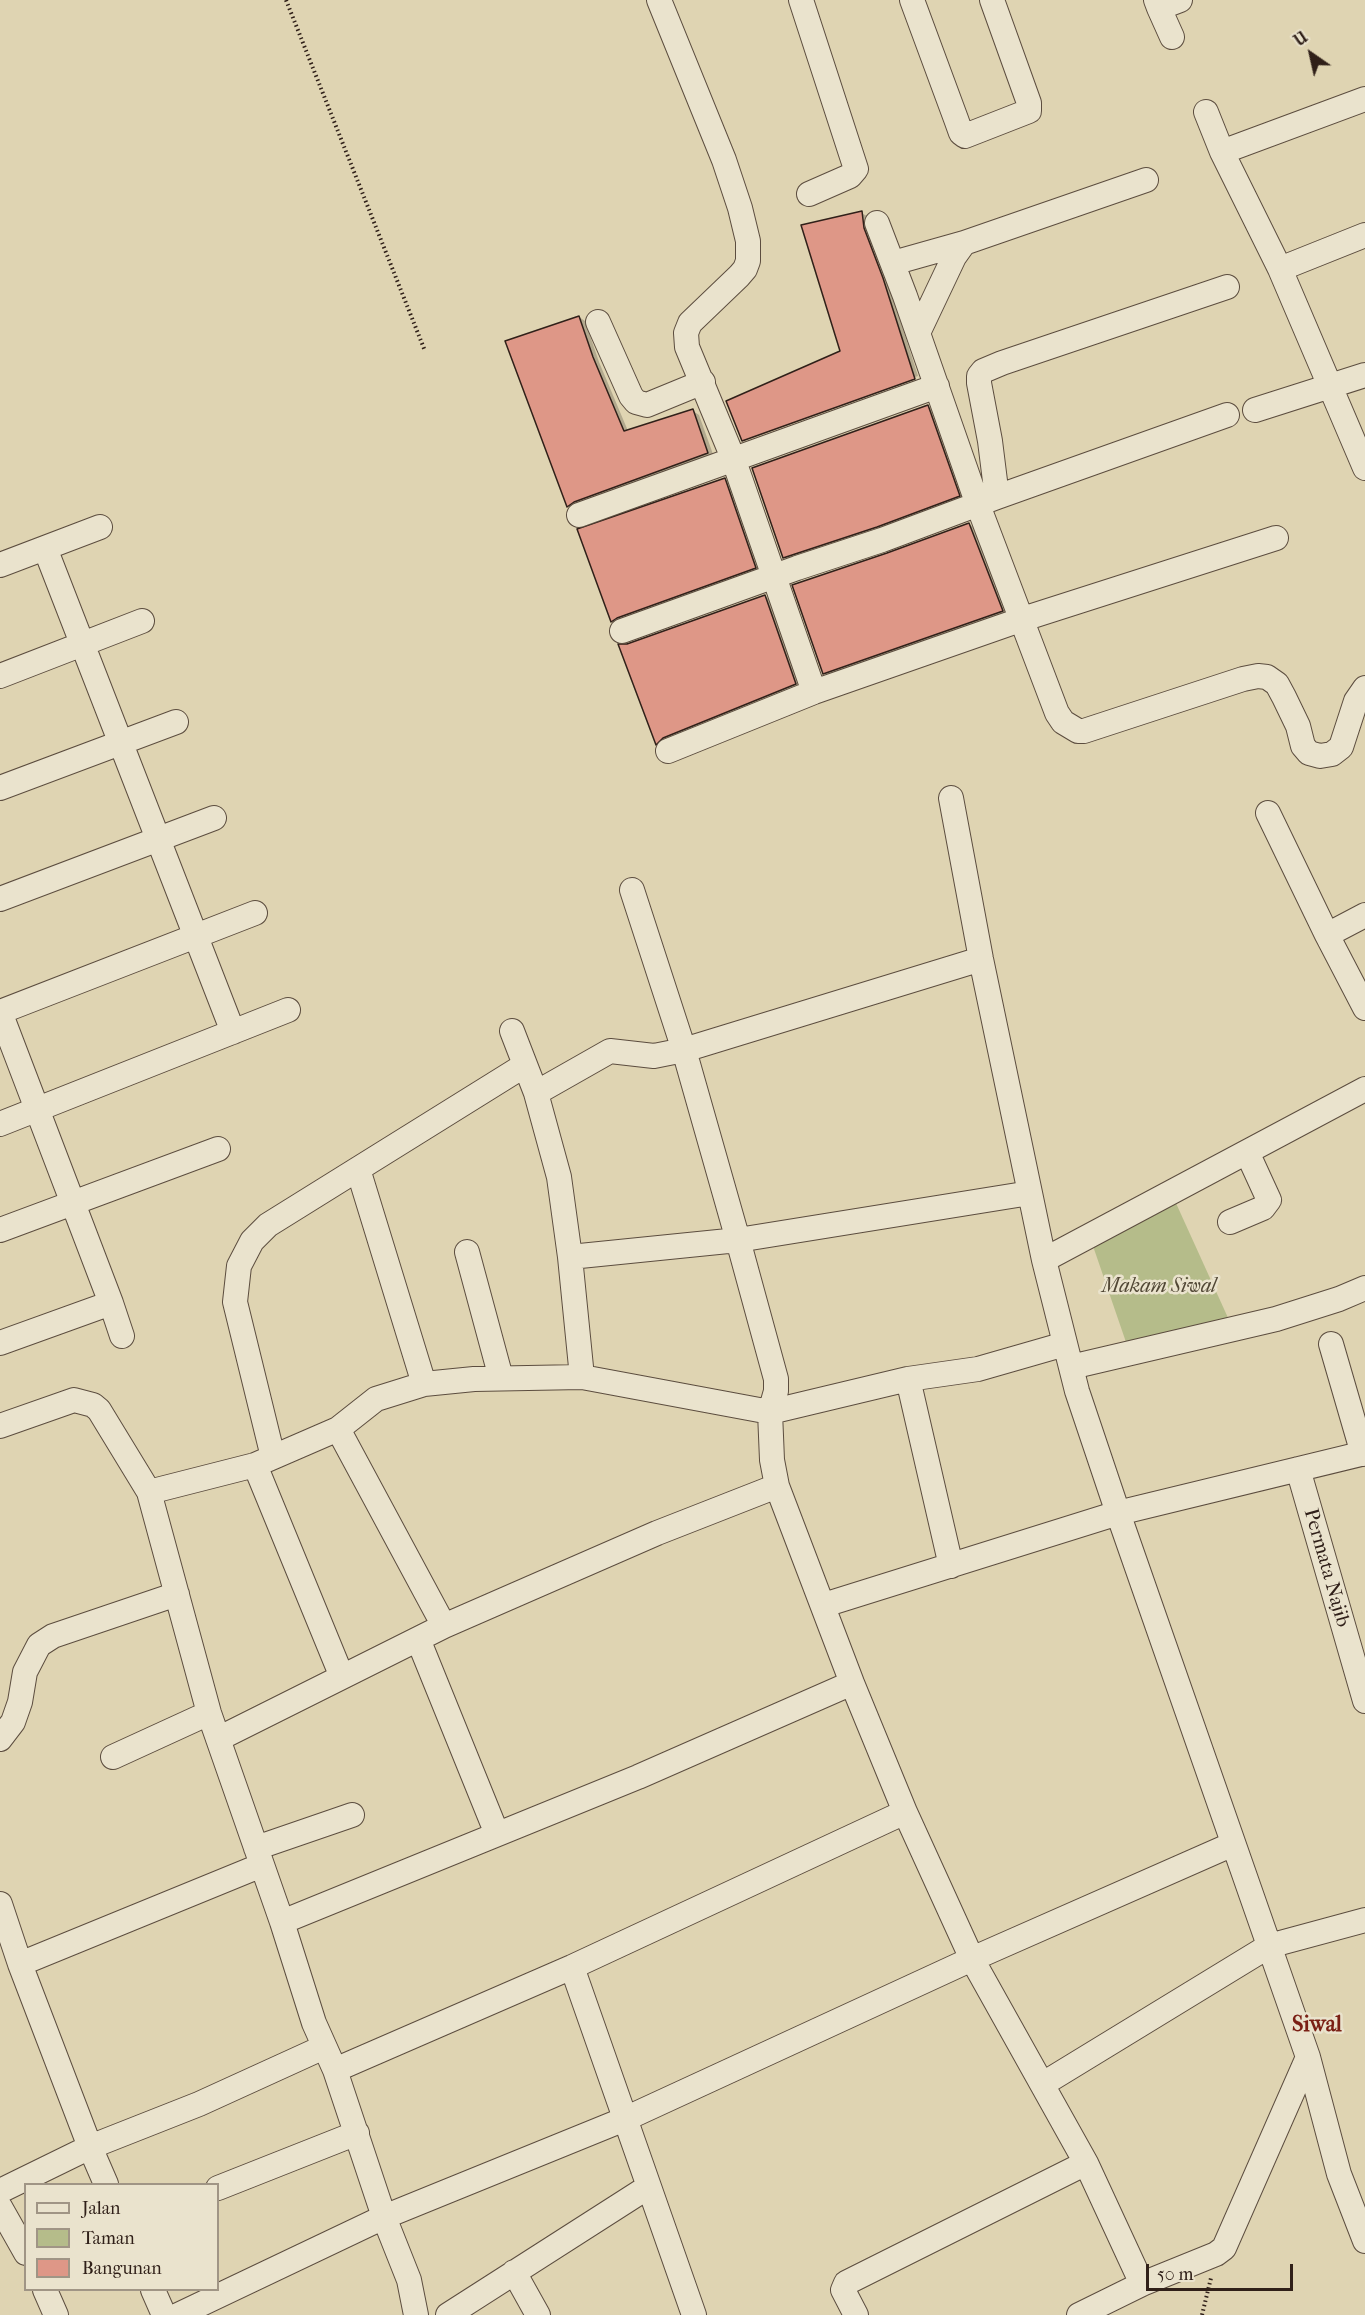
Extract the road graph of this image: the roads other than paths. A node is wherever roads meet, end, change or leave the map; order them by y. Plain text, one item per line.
1 (659, 0) edge
2 (801, 0) edge
3 (912, 0) edge
4 (992, 0) edge
5 (1165, 3) edge
6 (1172, 37) dead end
7 (1365, 99) edge
8 (1206, 112) dead end
9 (1222, 152) junction
10 (1146, 180) dead end
11 (808, 194) dead end
12 (877, 224) dead end
13 (1365, 235) edge
14 (964, 243) junction
15 (893, 263) junction
16 (1280, 269) junction
17 (1227, 287) dead end
18 (598, 322) dead end
19 (918, 333) junction
20 (1365, 375) edge
21 (703, 382) junction
22 (1330, 385) junction
23 (937, 386) junction
24 (1255, 410) dead end
25 (1227, 415) dead end
26 (733, 458) junction
27 (1365, 468) edge
28 (987, 501) junction
29 (579, 515) dead end
30 (100, 527) dead end
31 (1276, 538) dead end
32 (45, 548) junction
33 (0, 565) edge
34 (775, 576) junction
35 (1023, 619) junction
36 (142, 621) dead end
37 (622, 631) dead end
38 (82, 644) junction
39 (0, 676) edge
40 (1365, 688) edge
41 (814, 692) junction
42 (176, 722) dead end
43 (121, 742) junction
44 (668, 751) dead end
45 (0, 788) edge
46 (951, 798) dead end
47 (1268, 813) dead end
48 (214, 818) dead end
49 (158, 839) junction
50 (632, 890) dead end
51 (0, 899) edge
52 (255, 913) dead end
53 (1365, 915) edge
54 (1327, 934) junction
55 (195, 936) junction
56 (981, 959) junction
57 (1365, 1008) edge
58 (288, 1010) dead end
59 (512, 1031) dead end
60 (233, 1032) junction
61 (684, 1050) junction
62 (525, 1065) junction
63 (1365, 1089) edge
64 (536, 1093) junction
65 (36, 1110) junction
66 (0, 1124) edge
67 (218, 1149) dead end
68 (1247, 1152) junction
69 (358, 1169) junction
70 (1030, 1193) junction
71 (72, 1203) junction
72 (1230, 1222) dead end
73 (0, 1230) edge
74 (738, 1240) junction
75 (467, 1252) dead end
76 (570, 1257) junction
77 (1044, 1260) junction
78 (1365, 1288) edge
79 (111, 1303) junction
80 (122, 1336) dead end
81 (0, 1343) edge
82 (1331, 1344) dead end
83 (1068, 1355) junction
84 (582, 1377) junction
85 (501, 1378) junction
86 (908, 1379) junction
87 (424, 1384) junction
88 (770, 1412) junction
89 (0, 1426) edge
90 (338, 1429) junction
91 (1364, 1453) edge
92 (264, 1461) junction
93 (1298, 1469) junction
94 (141, 1478) junction
95 (777, 1486) junction
96 (1118, 1514) junction
97 (951, 1566) junction
98 (177, 1594) junction
99 (824, 1605) junction
100 (444, 1626) junction
101 (418, 1639) junction
102 (342, 1677) junction
103 (852, 1683) junction
104 (1365, 1701) edge
105 (209, 1713) junction
106 (0, 1739) edge
107 (218, 1739) junction
108 (113, 1757) dead end
109 (905, 1812) junction
110 (352, 1815) dead end
111 (497, 1834) junction
112 (1233, 1844) junction
113 (259, 1856) junction
114 (0, 1905) edge
115 (1365, 1920) edge
116 (282, 1922) junction
117 (1269, 1946) junction
118 (972, 1959) junction
119 (20, 1965) junction
120 (572, 1967) junction
121 (324, 2047) junction
122 (1308, 2057) junction
123 (334, 2070) junction
124 (1043, 2084) junction
125 (625, 2119) junction
126 (357, 2133) junction
127 (90, 2147) junction
128 (1086, 2163) junction
129 (106, 2183) edge
130 (648, 2187) junction
131 (219, 2188) edge
132 (0, 2191) edge
133 (0, 2207) edge
134 (384, 2217) junction
135 (1365, 2241) edge
136 (24, 2249) edge
137 (514, 2272) junction
138 (1142, 2284) junction
139 (46, 2291) edge
140 (154, 2291) edge
141 (56, 2315) edge
142 (164, 2315) edge
143 (178, 2315) edge
144 (416, 2315) edge
145 (448, 2315) edge
146 (538, 2315) edge
147 (694, 2315) edge
148 (856, 2315) edge
149 (1078, 2315) edge

1 - 21 street
2 - 11 street
3 - 4 street
5 - 6 street
7 - 9 street
8 - 9 street
9 - 16 street
10 - 14 street
12 - 15 street
13 - 16 street
14 - 15 street
14 - 19 street
15 - 19 street
16 - 22 street
17 - 28 street
18 - 21 street
19 - 23 street
20 - 22 street
21 - 26 street
22 - 24 street
22 - 27 street
23 - 26 street
23 - 28 street
25 - 28 street
26 - 29 street
26 - 34 street
28 - 34 street
28 - 35 street
30 - 32 street
31 - 35 street
32 - 33 street
32 - 38 street
34 - 37 street
34 - 41 street
35 - 40 street
35 - 41 street
36 - 38 street
38 - 39 street
38 - 43 street
41 - 44 street
42 - 43 street
43 - 45 street
43 - 49 street
46 - 56 street
47 - 54 street
48 - 49 street
49 - 51 street
49 - 55 street
50 - 61 street
52 - 55 street
53 - 54 street
54 - 57 street
55 - 60 street
55 - 65 street
56 - 61 street
56 - 70 street
58 - 60 street
59 - 62 street
60 - 65 street
61 - 64 street
61 - 74 street
62 - 64 street
62 - 69 street
63 - 68 street
64 - 76 street
65 - 66 street
65 - 71 street
67 - 71 street
68 - 72 street
68 - 77 street
69 - 87 street
69 - 92 street
70 - 74 street
70 - 77 street
71 - 73 street
71 - 79 street
74 - 76 street
74 - 88 street
75 - 85 street
76 - 84 street
77 - 83 street
78 - 83 street
79 - 80 street
79 - 81 street
82 - 91 street
83 - 86 street
83 - 96 street
84 - 85 street
84 - 88 street
85 - 87 street
86 - 88 street
86 - 97 street
87 - 90 street
88 - 95 street
89 - 94 street
90 - 92 street
90 - 100 street
91 - 93 street
92 - 94 street
92 - 102 street
93 - 96 street
93 - 104 street, Permata Najib
94 - 98 street
95 - 99 street
95 - 100 street
96 - 97 street
96 - 112 street
97 - 99 street
98 - 105 street
98 - 106 street
99 - 103 street
100 - 101 street
101 - 102 street
101 - 111 street
102 - 107 street
103 - 109 street
103 - 111 street
105 - 107 street
105 - 108 street
107 - 113 street
109 - 118 street
109 - 120 street
110 - 113 street
111 - 116 street
112 - 117 street
112 - 118 street
113 - 116 street
113 - 119 street
114 - 119 street
115 - 117 street
116 - 121 street
117 - 122 street
117 - 124 street
118 - 124 street
118 - 125 street
119 - 127 street
120 - 123 street
120 - 125 street
121 - 123 street
121 - 127 street
122 - 135 street
122 - 138 street
123 - 126 street
124 - 128 street
125 - 130 street
125 - 134 street
126 - 131 street
126 - 134 street
127 - 129 street
127 - 132 street
128 - 138 street
128 - 148 street
130 - 137 street
130 - 147 street
133 - 136 street
134 - 143 street
134 - 144 street
137 - 145 street
137 - 146 street
138 - 149 street
139 - 141 street
140 - 142 street

